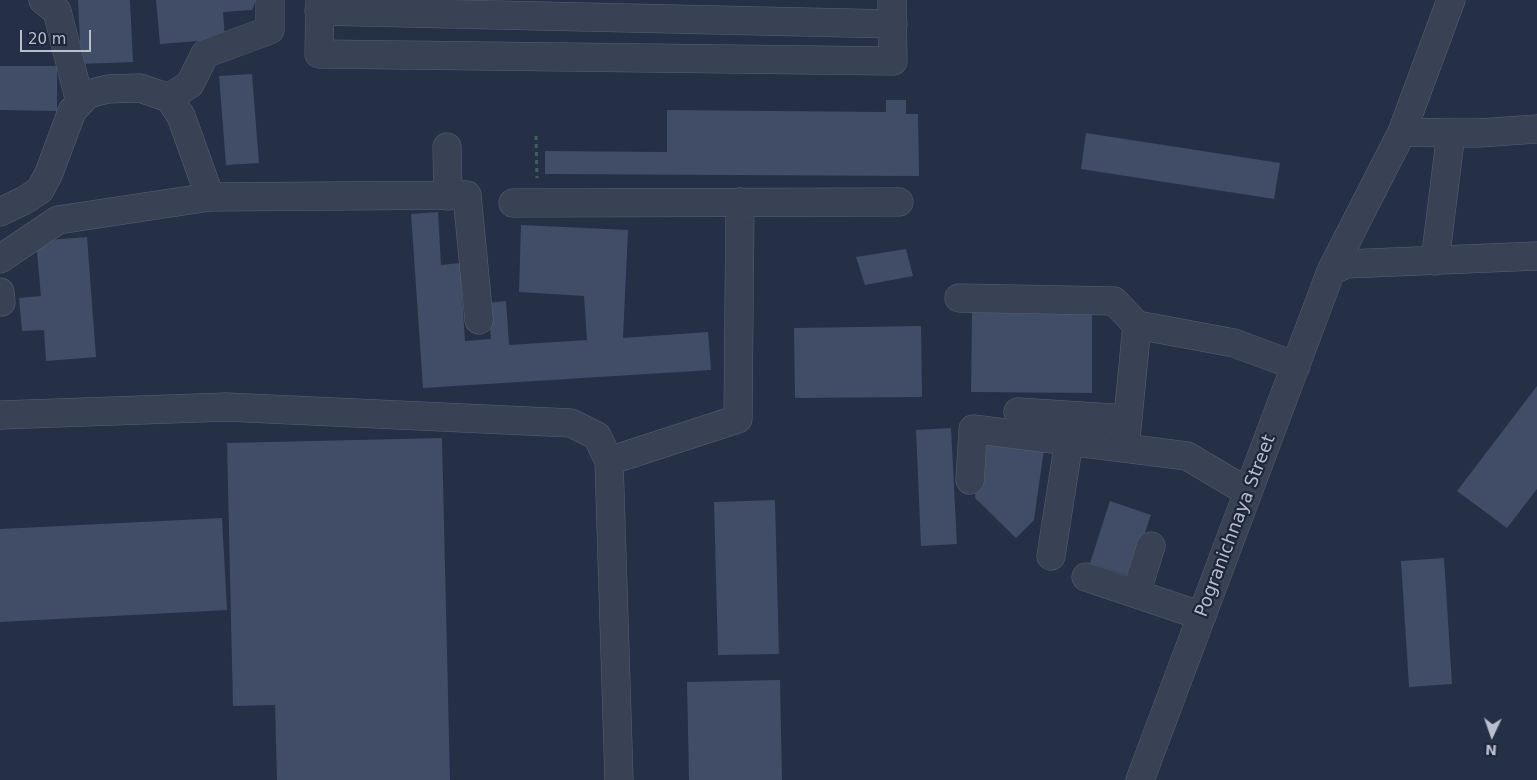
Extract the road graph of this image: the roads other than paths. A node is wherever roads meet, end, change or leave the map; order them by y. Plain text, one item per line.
1 (43, 0) edge
2 (270, 0) edge
3 (1451, 0) edge
4 (320, 6) edge
5 (892, 12) edge
6 (169, 98) junction
7 (80, 102) junction
8 (1537, 129) edge
9 (1402, 132) junction
10 (1451, 133) junction
11 (447, 147) dead end
12 (448, 196) junction
13 (210, 197) junction
14 (740, 202) junction
15 (899, 202) dead end
16 (525, 203) road end
17 (0, 212) edge
18 (1537, 256) edge
19 (0, 259) edge
20 (1436, 261) junction
21 (1332, 271) junction
22 (959, 298) dead end
23 (479, 320) dead end
24 (1137, 325) junction
25 (1296, 366) junction
26 (1018, 412) dead end
27 (0, 415) edge
28 (1128, 419) junction
29 (1069, 441) junction
30 (1125, 448) junction
31 (609, 461) junction
32 (970, 480) dead end
33 (1248, 492) junction
34 (1151, 546) dead end
35 (1051, 556) dead end
36 (1086, 577) dead end
37 (1136, 594) junction
38 (1202, 616) junction
39 (619, 780) edge
40 (1140, 780) edge

1 - 7 street
2 - 6 street
3 - 9 street, Pogranichnaya Street
4 - 5 street
4 - 5 street
6 - 7 street
6 - 13 street
7 - 17 street
8 - 10 street
9 - 10 street
9 - 21 street, Pogranichnaya Street
10 - 20 street
11 - 12 street
12 - 13 street
12 - 23 street
13 - 19 street
14 - 15 street
14 - 16 street
14 - 31 street
18 - 20 street
20 - 21 street
21 - 25 street, Pogranichnaya Street
22 - 24 street
24 - 25 street
24 - 28 street
25 - 33 street, Pogranichnaya Street
26 - 28 street
27 - 31 street
28 - 30 street
29 - 30 street
29 - 32 street
29 - 35 street
30 - 33 street
31 - 39 street
33 - 38 street, Pogranichnaya Street
34 - 37 street
36 - 37 street
37 - 38 street
38 - 40 street, Pogranichnaya Street

